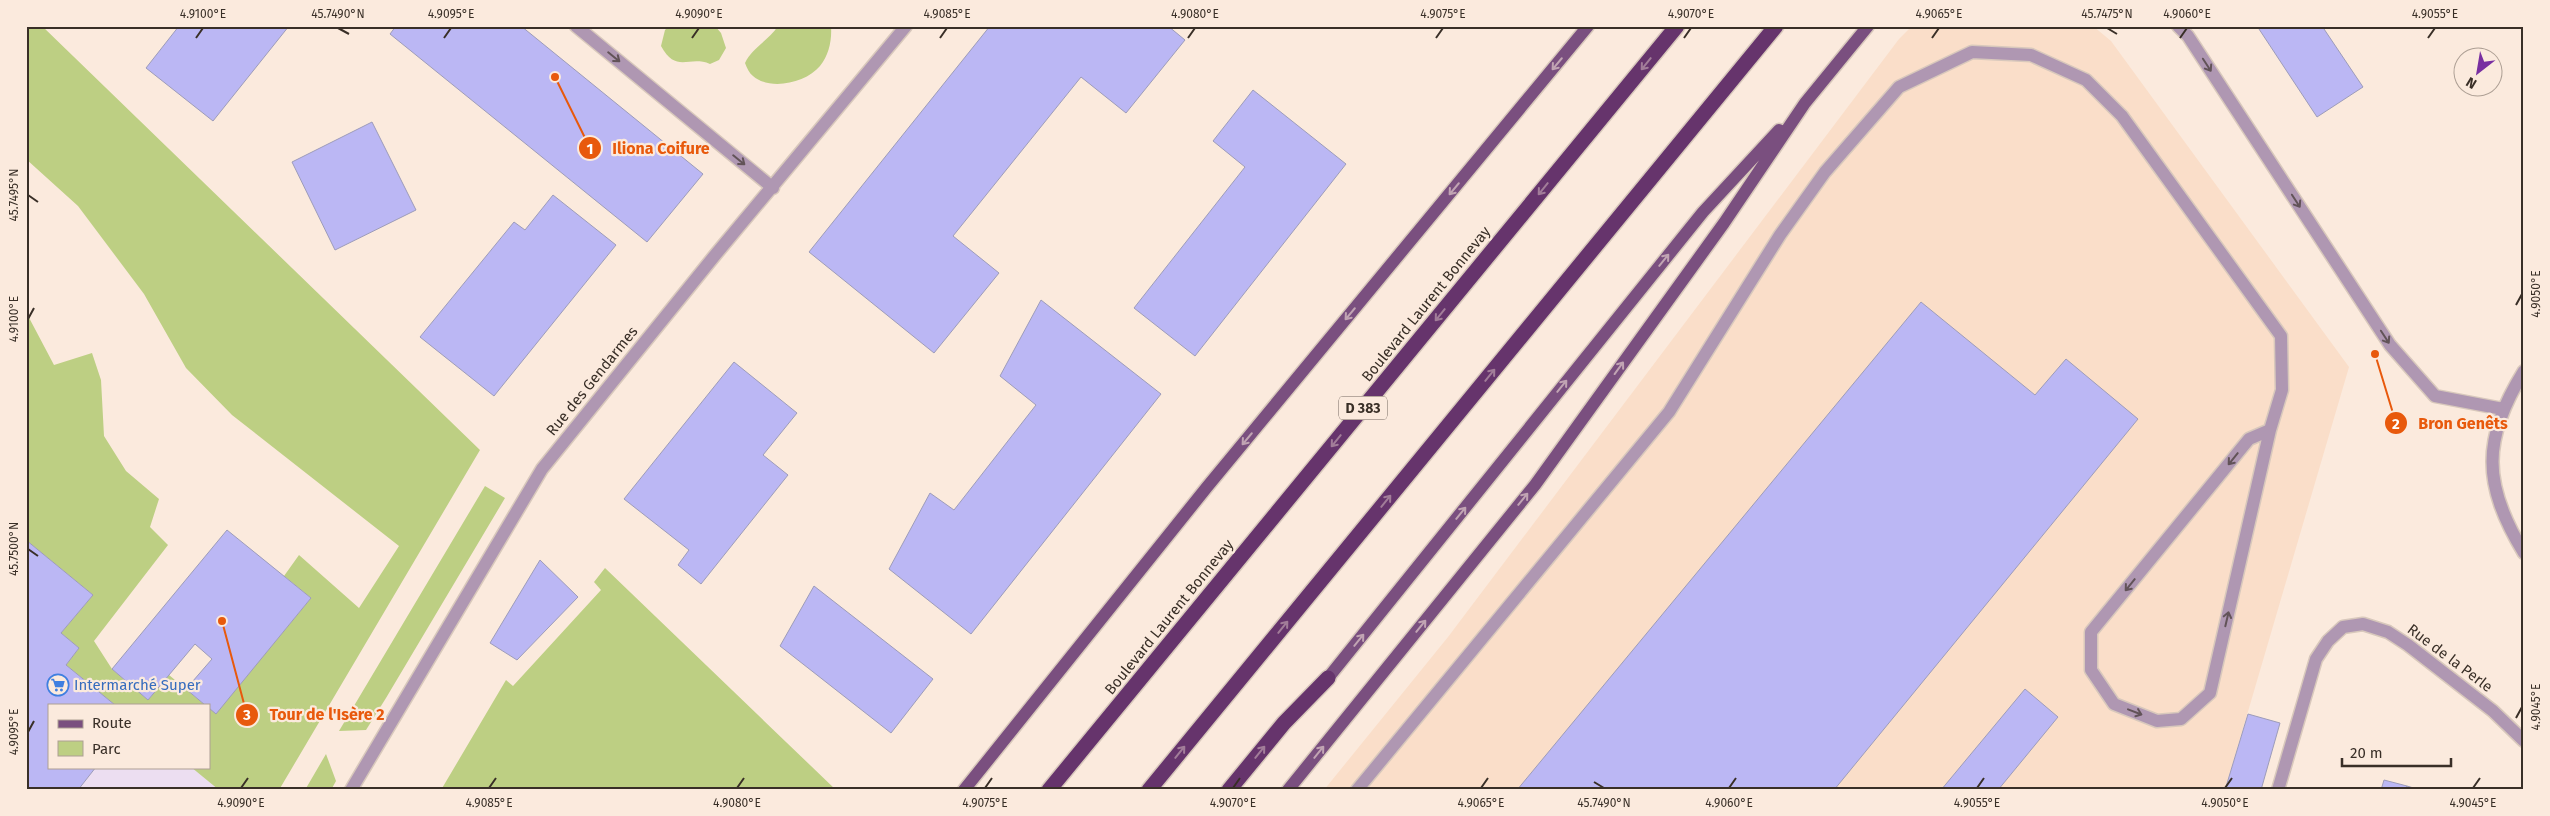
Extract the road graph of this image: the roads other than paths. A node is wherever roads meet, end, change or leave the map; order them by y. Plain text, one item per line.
1 (576, 26) edge
2 (906, 26) edge
3 (1588, 26) edge
4 (1677, 26) edge
5 (1776, 26) edge
6 (1868, 26) edge
7 (2178, 26) edge
8 (1805, 103) junction
9 (773, 188) junction
10 (2524, 371) edge
11 (2503, 409) junction
12 (2270, 430) junction
13 (2524, 553) edge
14 (1328, 678) joint
15 (2524, 741) edge
16 (351, 790) edge
17 (964, 790) edge
18 (1049, 790) edge
19 (1149, 790) edge
20 (1229, 790) edge
21 (1288, 790) edge
22 (1357, 790) edge
23 (2278, 790) edge

1 -> 9 street
2 - 9 street, Rue des Gendarmes
3 -> 17 main road
4 -> 18 highway, Boulevard Laurent Bonnevay / D 383
19 -> 5 highway
6 - 8 main road
7 -> 11 street
14 -> 8 main road
21 -> 8 main road
9 - 16 street, Rue des Gendarmes
10 - 11 street
11 - 13 street
12 -> 12 street
12 - 22 street
20 -> 14 highway
15 - 23 street, Rue de la Perle

